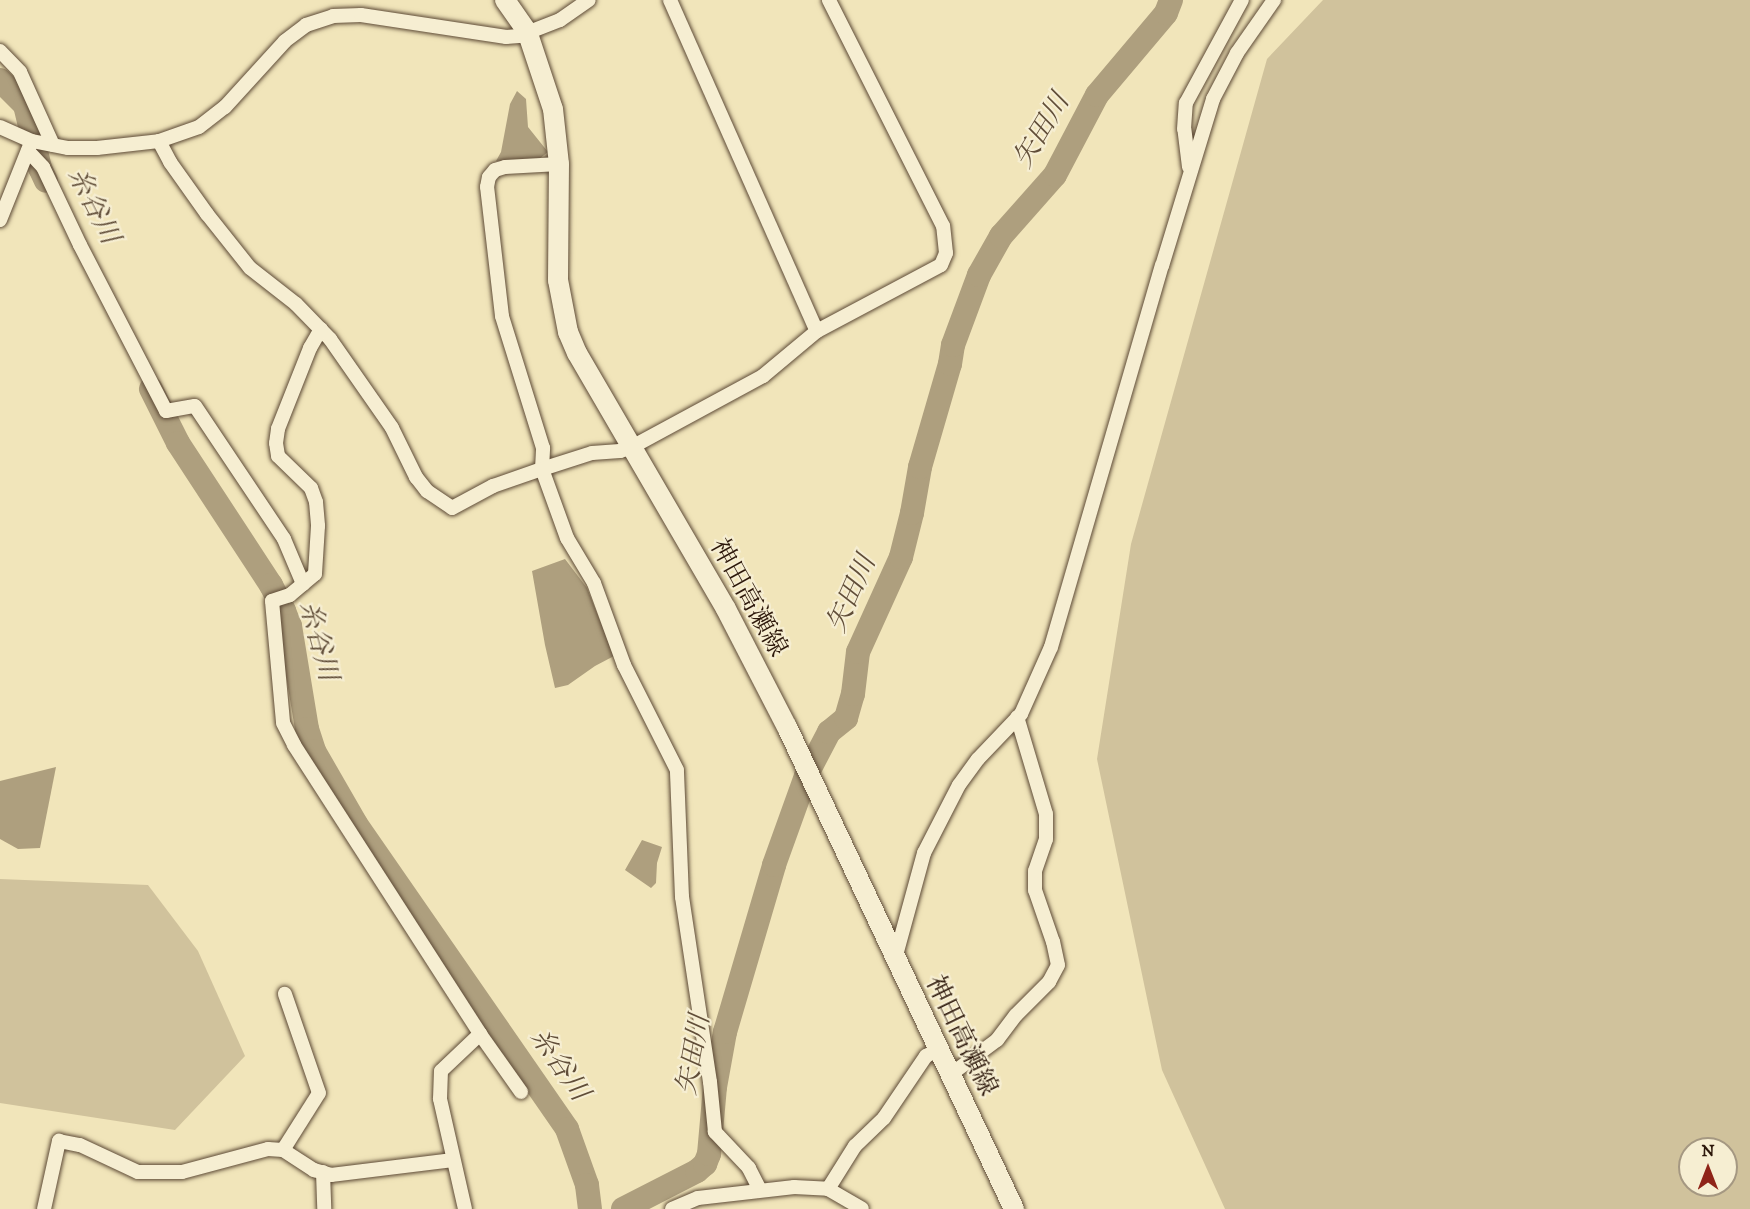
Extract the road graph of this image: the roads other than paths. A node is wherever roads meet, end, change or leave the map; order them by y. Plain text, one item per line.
1 (505, 0) edge
2 (589, 0) edge
3 (670, 0) edge
4 (829, 0) edge
5 (1242, 0) edge
6 (1275, 0) edge
7 (527, 31) junction
8 (0, 51) edge
9 (0, 127) edge
10 (159, 141) junction
11 (53, 145) junction
12 (30, 146) junction
13 (559, 164) junction
14 (1190, 172) junction
15 (0, 220) edge
16 (321, 329) junction
17 (817, 331) junction
18 (630, 448) junction
19 (542, 469) junction
20 (303, 584) junction
21 (1017, 717) junction
22 (894, 959) junction
23 (285, 994) dead end
24 (480, 1034) junction
25 (938, 1050) junction
26 (950, 1075) junction
27 (521, 1092) dead end
28 (283, 1150) junction
29 (453, 1160) junction
30 (323, 1172) junction
31 (828, 1189) junction
32 (760, 1191) junction
33 (44, 1209) edge
34 (324, 1209) edge
35 (465, 1209) edge
36 (672, 1209) edge
37 (862, 1209) edge
38 (1014, 1209) edge

1 - 7 main road, 神田高瀬線
2 - 7 street
3 - 17 street
4 - 17 street
5 - 14 street
6 - 14 street
7 - 10 street
7 - 13 main road, 神田高瀬線
8 - 11 street
9 - 12 street
10 - 11 street
10 - 16 street
11 - 12 street
12 - 15 street
12 - 20 street
13 - 18 main road, 神田高瀬線
13 - 19 street
14 - 21 street
16 - 19 street
16 - 20 street
17 - 18 street
18 - 19 street
18 - 22 main road, 神田高瀬線
19 - 32 street
20 - 24 street
21 - 22 street
21 - 26 street
22 - 25 main road, 神田高瀬線
23 - 28 street
24 - 27 street
24 - 29 street
25 - 26 main road, 神田高瀬線
25 - 31 street
26 - 38 main road, 神田高瀬線
28 - 30 street
28 - 33 street
29 - 30 street
29 - 35 street
30 - 34 street
31 - 32 street
31 - 37 street
32 - 36 street

